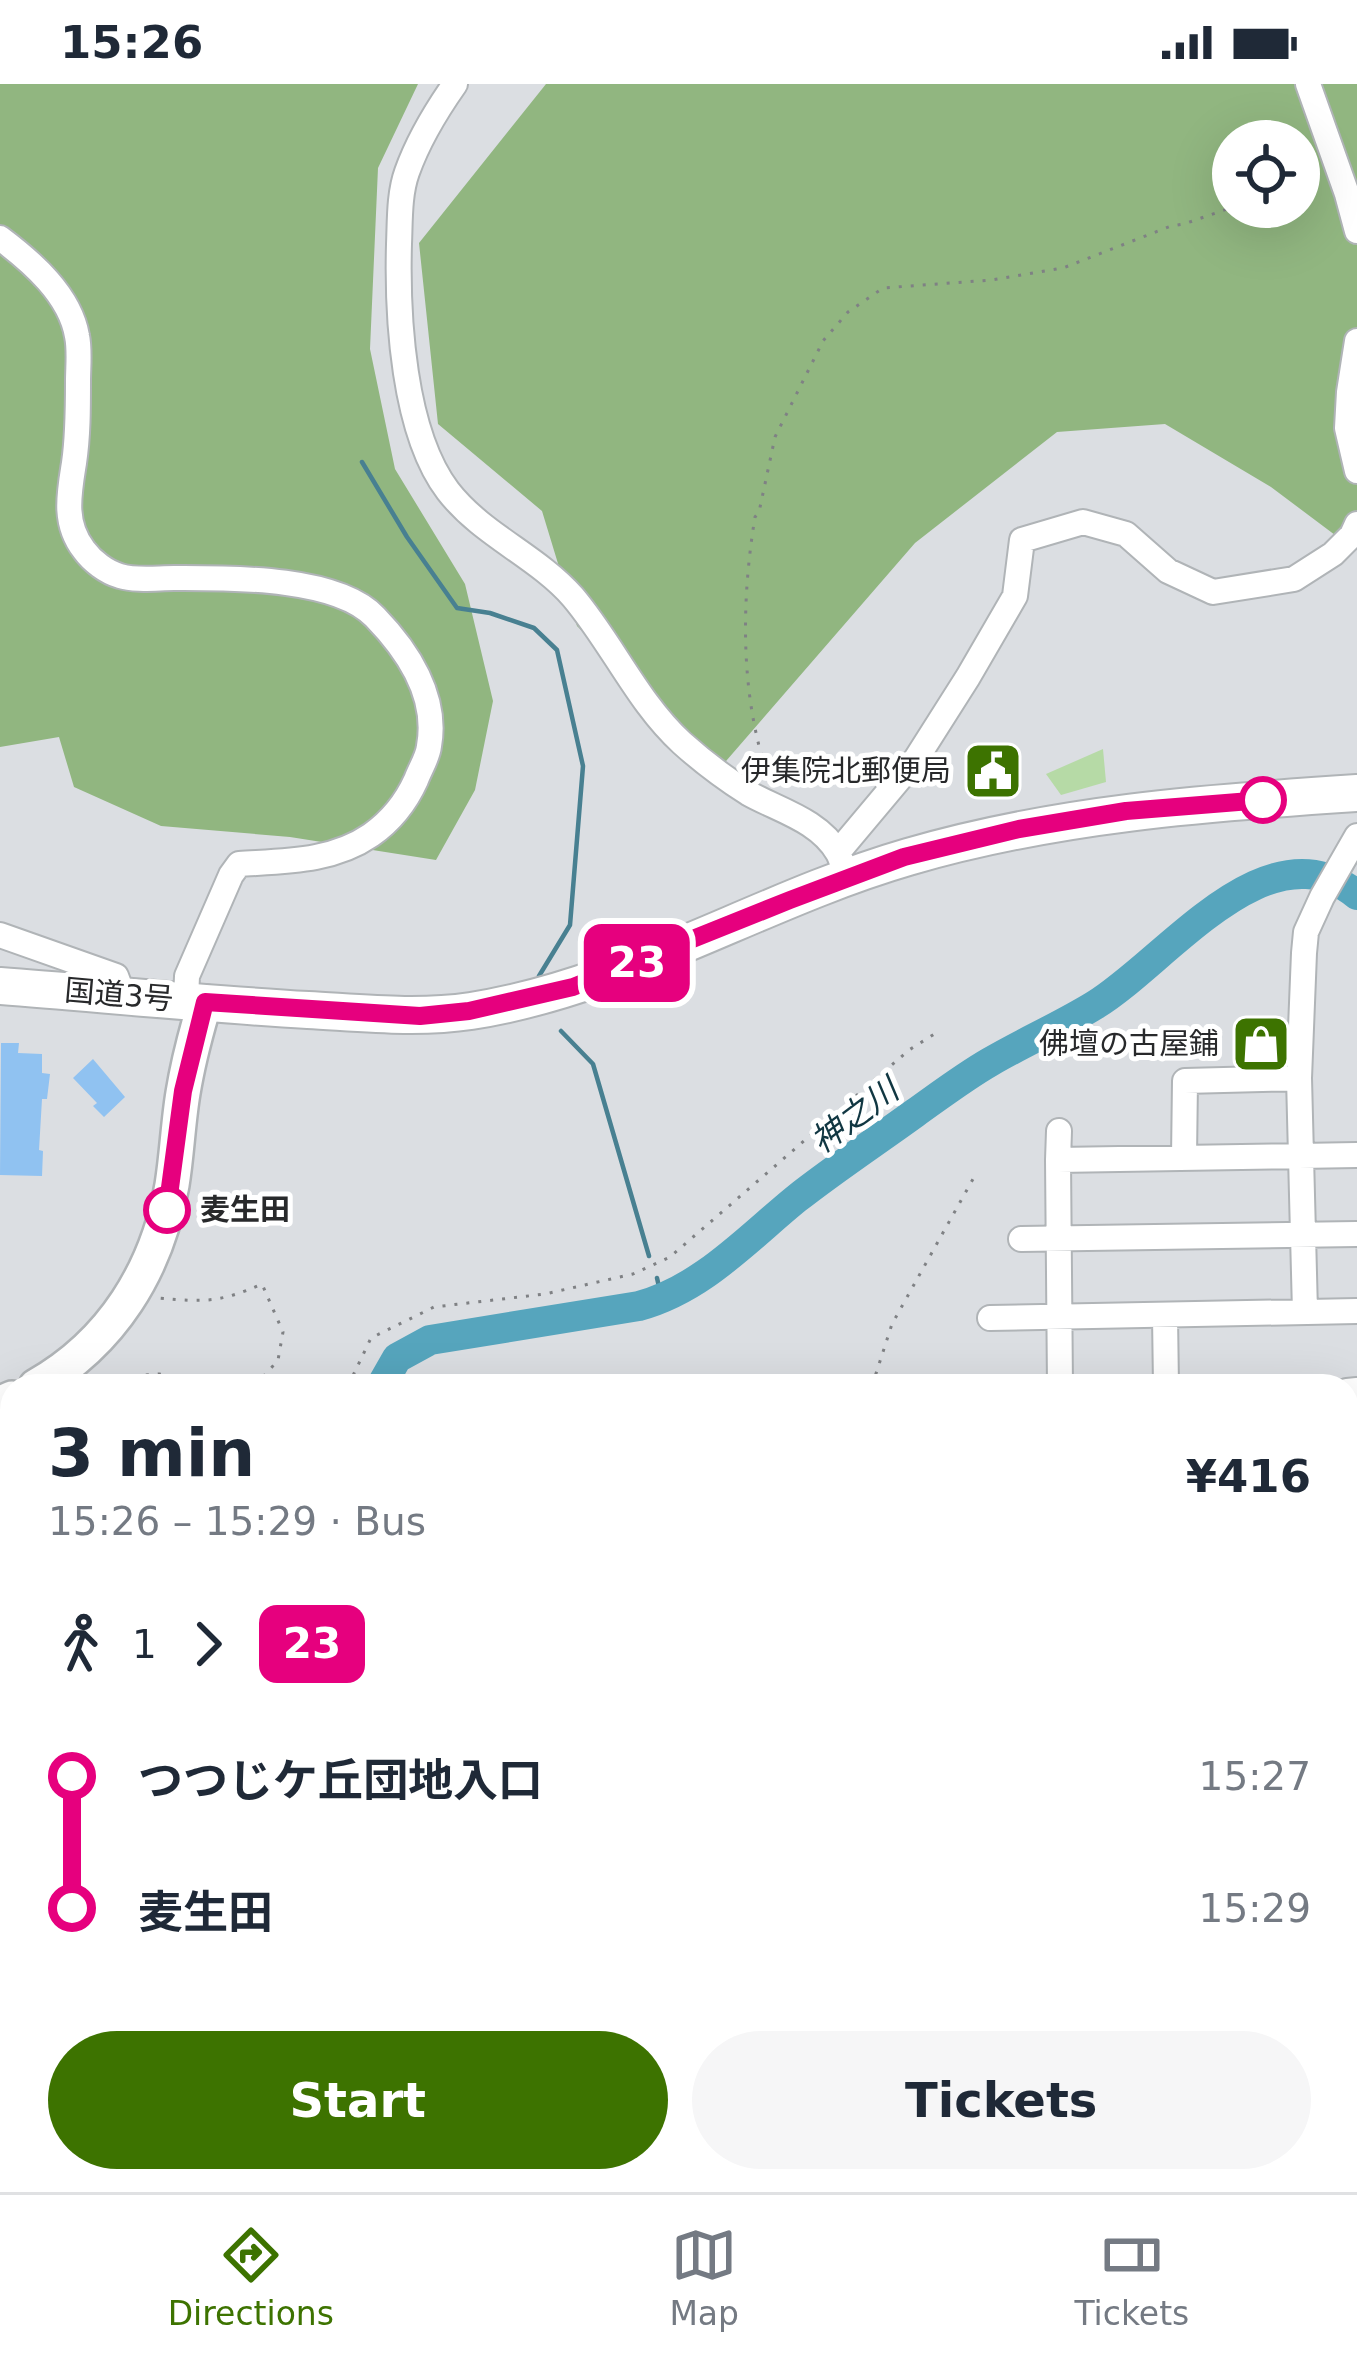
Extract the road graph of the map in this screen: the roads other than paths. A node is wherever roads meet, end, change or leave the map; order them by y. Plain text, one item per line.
1 (455, 84) edge
2 (1308, 84) edge
3 (1357, 232) edge
4 (0, 238) edge
5 (1357, 341) edge
6 (1357, 471) edge
7 (1355, 532) edge
8 (1357, 793) edge
9 (1357, 836) edge
10 (842, 865) junction
11 (0, 935) edge
12 (0, 986) edge
13 (123, 995) junction
14 (195, 1001) junction
15 (1299, 1078) junction
16 (1059, 1131) dead end
17 (1303, 1155) junction
18 (1357, 1155) edge
19 (1184, 1157) junction
20 (1058, 1160) junction
21 (1357, 1234) edge
22 (1302, 1235) junction
23 (1021, 1239) dead end
24 (1059, 1239) junction
25 (1357, 1311) edge
26 (1305, 1312) junction
27 (1166, 1316) junction
28 (989, 1318) dead end
29 (1060, 1319) junction
30 (53, 1374) edge
31 (1060, 1374) edge
32 (1166, 1374) edge

1 - 10 street
2 - 3 street
4 - 14 street
5 - 6 street
7 - 10 street
8 - 10 highway, 国道3号
9 - 15 street
10 - 14 highway, 国道3号
11 - 13 street
12 - 13 highway, 国道3号
13 - 14 highway, 国道3号
14 - 30 main road
15 - 17 street
15 - 19 street
16 - 20 street
17 - 18 street
17 - 19 street
17 - 22 street
19 - 20 street
20 - 24 street
21 - 22 street
22 - 24 street
22 - 26 street
23 - 24 street
24 - 29 street
25 - 26 street
26 - 27 street
27 - 29 street
27 - 32 street
28 - 29 street
29 - 31 street

